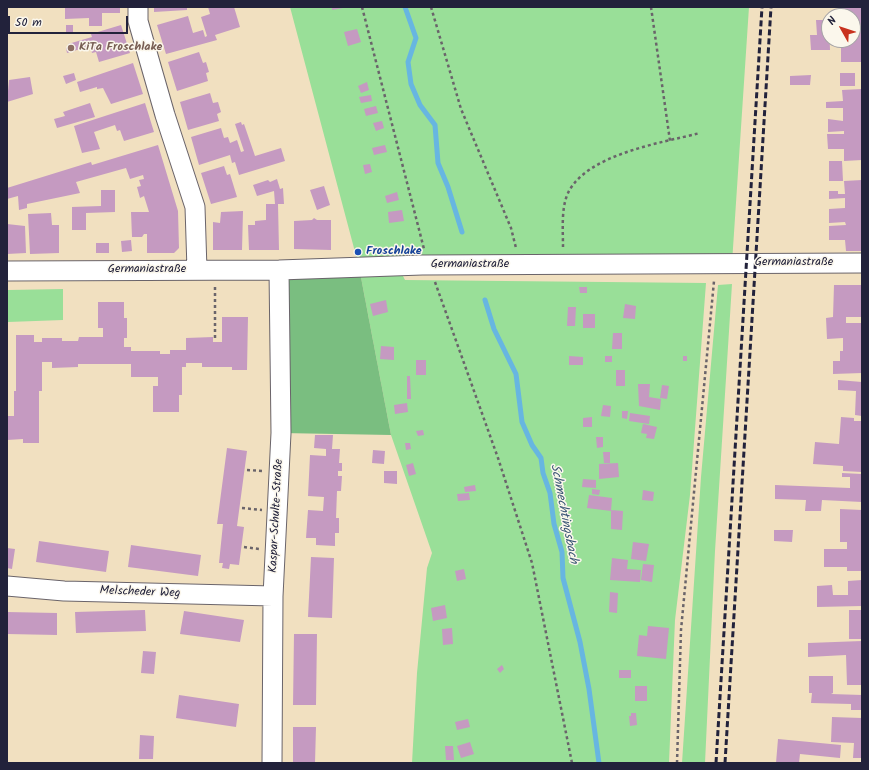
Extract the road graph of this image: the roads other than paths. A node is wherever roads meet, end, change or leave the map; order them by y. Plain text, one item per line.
1 (138, 7) edge
2 (862, 262) edge
3 (197, 270) junction
4 (279, 270) junction
5 (7, 271) edge
6 (7, 586) edge
7 (273, 596) junction
8 (272, 763) edge

1 - 3 street
2 - 4 street, Germaniastraße
3 - 4 street, Germaniastraße
3 - 5 street, Germaniastraße
4 - 7 street, Kaspar-Schulte-Straße
6 - 7 street, Melscheder Weg
7 - 8 street, Kaspar-Schulte-Straße

